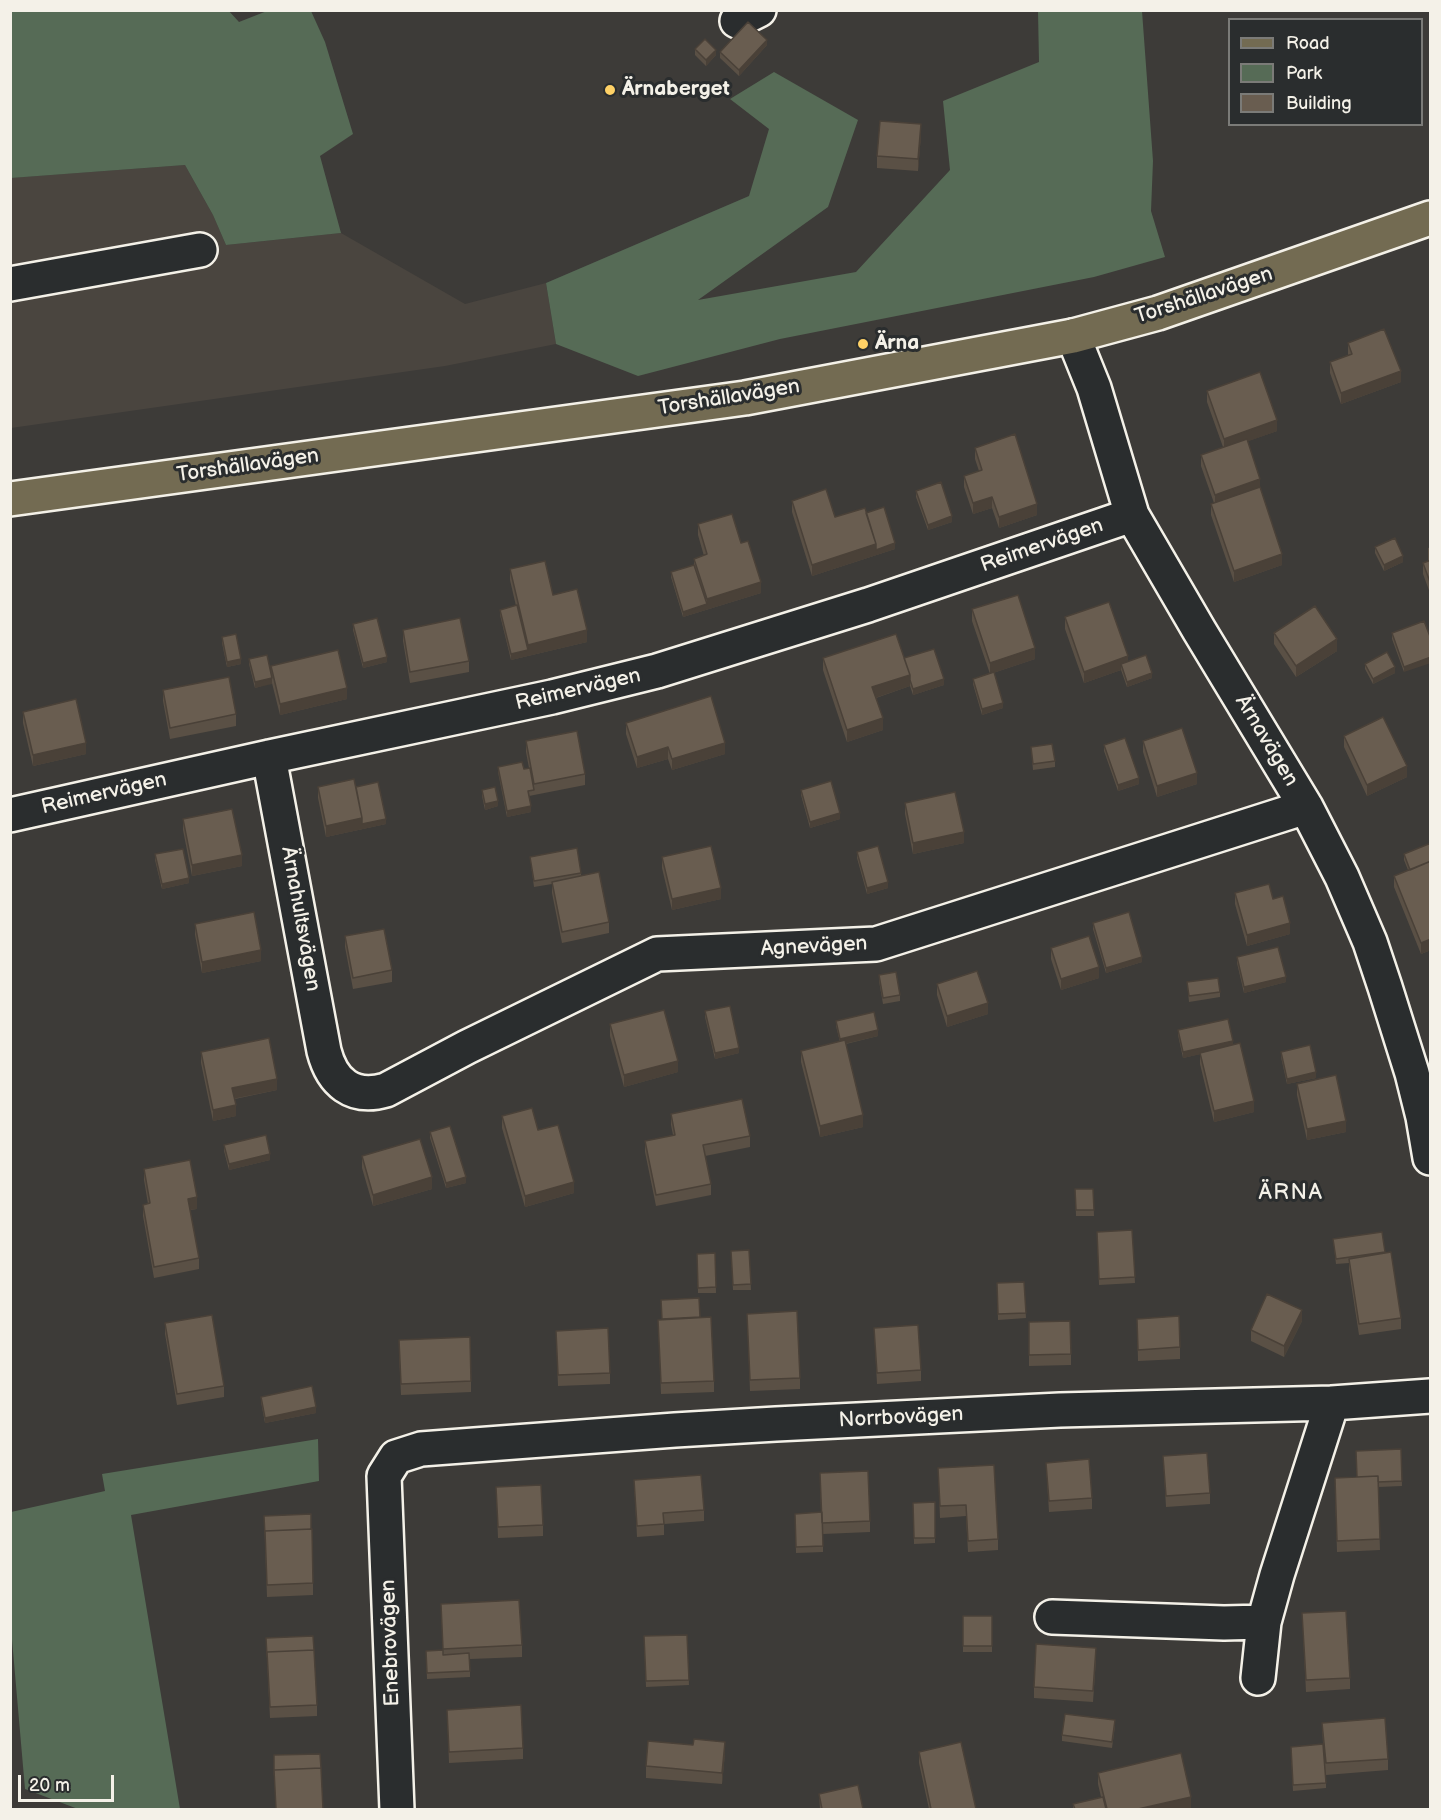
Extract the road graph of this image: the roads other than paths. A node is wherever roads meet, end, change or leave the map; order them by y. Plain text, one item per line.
1 (1431, 218) edge
2 (200, 250) dead end
3 (10, 284) edge
4 (1073, 336) junction
5 (10, 499) edge
6 (1132, 515) junction
7 (269, 757) junction
8 (1306, 807) junction
9 (10, 815) edge
10 (337, 1079) joint
11 (1431, 1158) edge
12 (1431, 1396) edge
13 (1332, 1403) junction
14 (384, 1476) joint
15 (1052, 1617) dead end
16 (1264, 1622) junction
17 (1257, 1678) dead end
18 (397, 1809) edge

1 - 4 main road, Torshällavägen
2 - 3 street
4 - 5 main road, Torshällavägen
4 - 6 street, Ärnavägen
6 - 7 street, Reimervägen
6 - 8 street, Ärnavägen
7 - 9 street, Reimervägen
7 - 10 street, Ärnahultsvägen
8 - 10 street, Agnevägen
8 - 11 street, Ärnavägen
12 - 13 street, Norrbovägen
13 - 14 street, Norrbovägen
13 - 16 street
14 - 18 street, Enebrovägen
15 - 16 street
16 - 17 street

